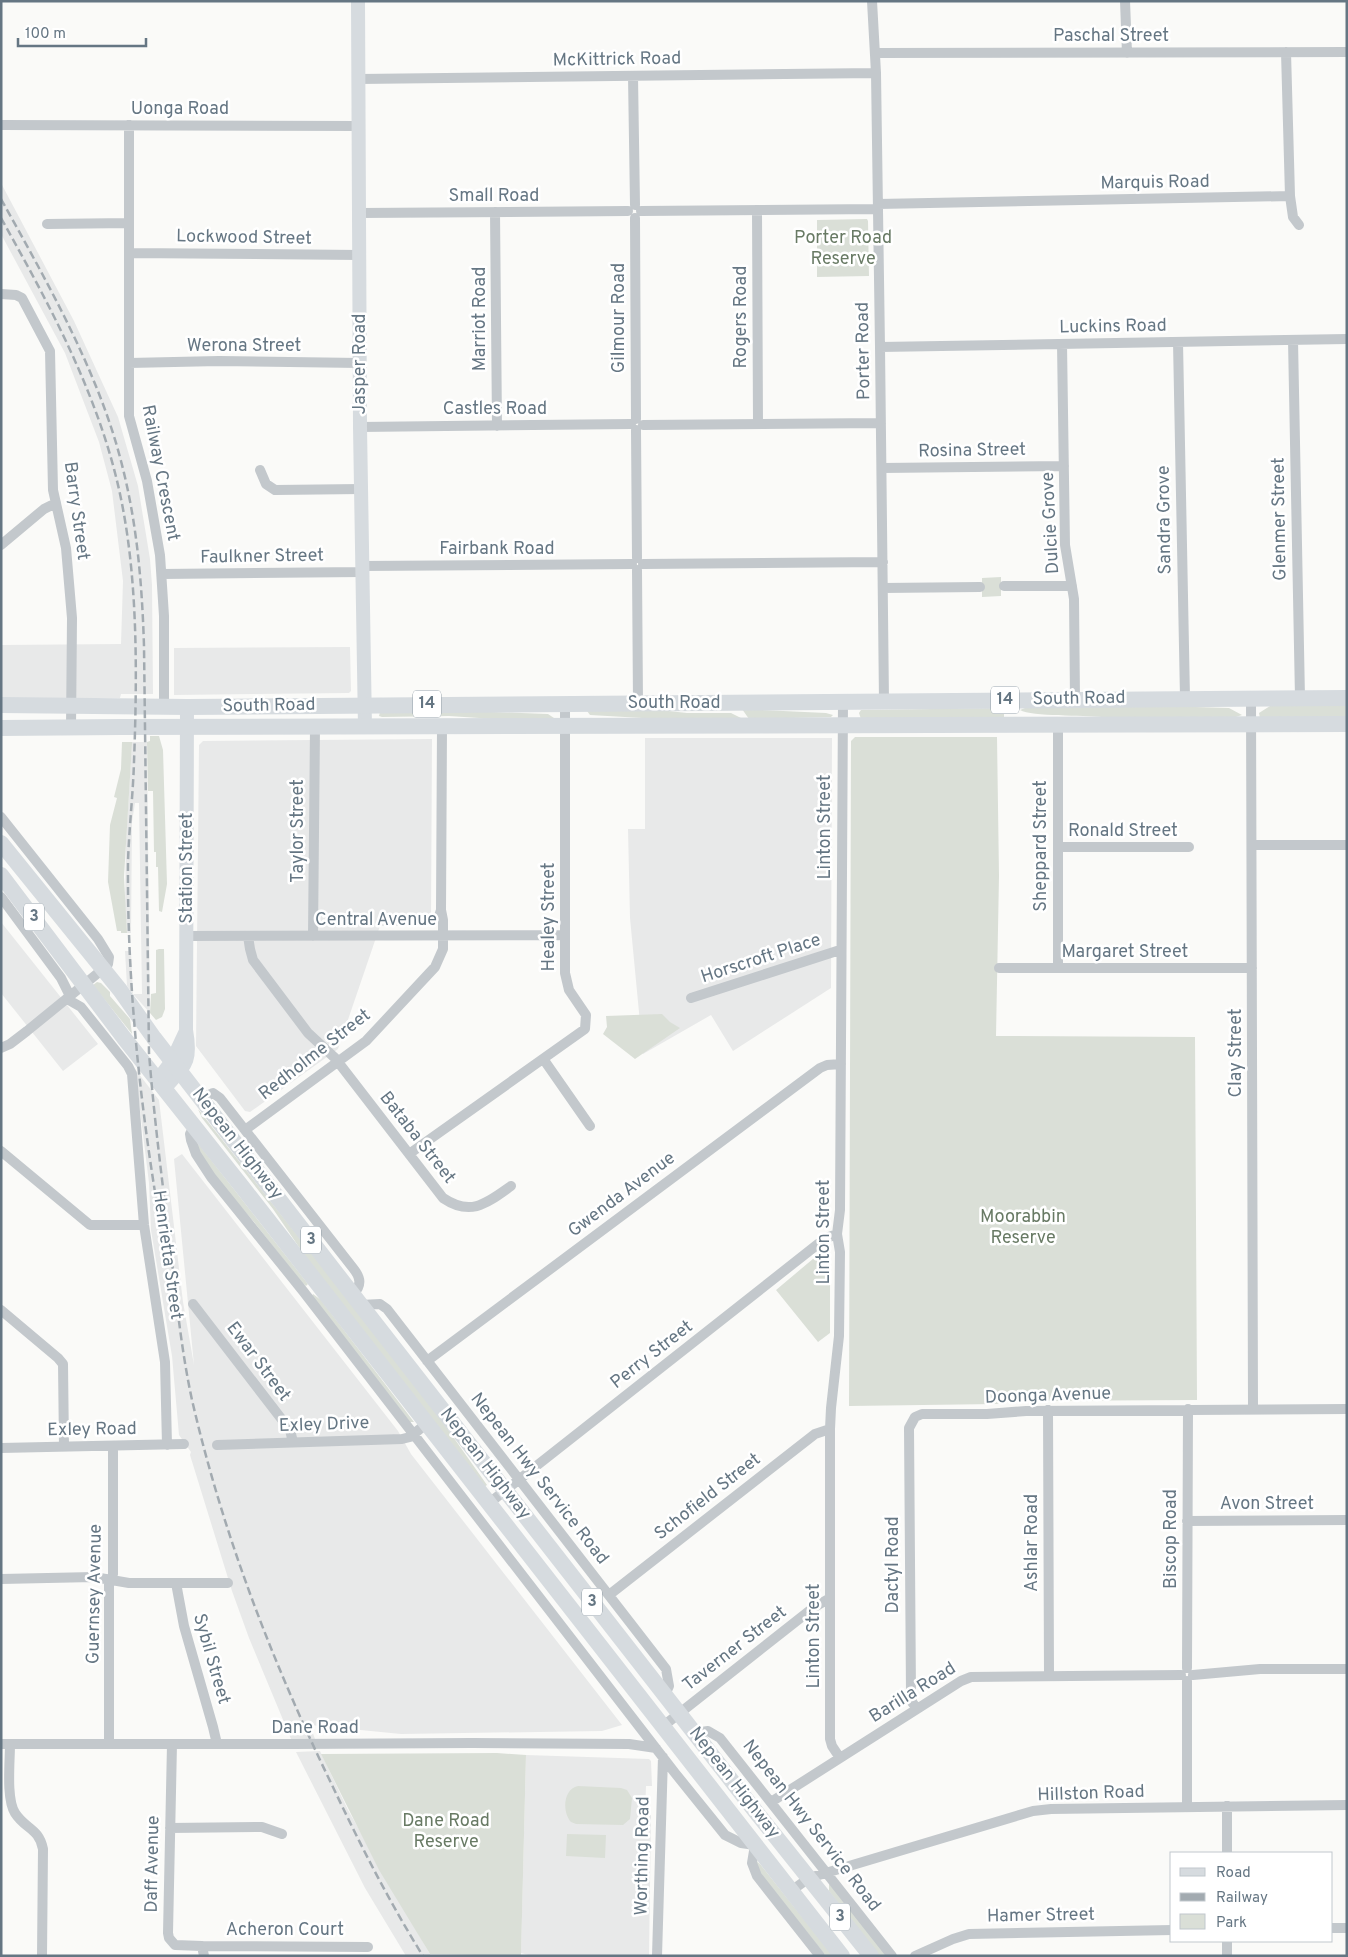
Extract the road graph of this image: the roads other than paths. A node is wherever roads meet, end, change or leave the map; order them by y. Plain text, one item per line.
1 (358, 1) edge
2 (872, 1) edge
3 (1125, 1) edge
4 (1127, 52) junction
5 (1286, 52) junction
6 (1347, 52) edge
7 (875, 53) junction
8 (876, 73) junction
9 (634, 76) junction
10 (359, 79) junction
11 (1, 125) edge
12 (129, 125) junction
13 (359, 126) junction
14 (1290, 196) junction
15 (878, 207) junction
16 (757, 210) junction
17 (635, 211) junction
18 (495, 212) junction
19 (360, 213) junction
20 (128, 223) junction
21 (46, 224) dead end
22 (1299, 225) dead end
23 (129, 253) junction
24 (360, 255) junction
25 (1, 294) edge
26 (1347, 339) edge
27 (1293, 340) junction
28 (1178, 342) junction
29 (1062, 344) junction
30 (880, 347) junction
31 (129, 363) junction
32 (360, 363) junction
33 (881, 423) junction
34 (637, 424) junction
35 (758, 424) junction
36 (497, 426) junction
37 (360, 427) junction
38 (1064, 466) junction
39 (882, 468) junction
40 (260, 470) dead end
41 (361, 489) junction
42 (56, 503) junction
43 (1, 545) edge
44 (883, 562) junction
45 (637, 564) junction
46 (362, 569) junction
47 (162, 574) junction
48 (1004, 586) dead end
49 (1072, 586) junction
50 (980, 587) dead end
51 (883, 588) junction
52 (1185, 698) junction
53 (1251, 698) junction
54 (1300, 698) junction
55 (1347, 698) edge
56 (1013, 699) junction
57 (1075, 699) junction
58 (884, 701) junction
59 (162, 702) junction
60 (736, 702) junction
61 (843, 702) junction
62 (638, 703) junction
63 (565, 704) junction
64 (1, 705) edge
65 (364, 705) junction
66 (72, 706) junction
67 (187, 706) junction
68 (1252, 724) junction
69 (1347, 724) edge
70 (745, 725) junction
71 (842, 725) junction
72 (1013, 725) junction
73 (1058, 725) junction
74 (186, 727) junction
75 (315, 727) junction
76 (365, 727) junction
77 (442, 727) junction
78 (565, 727) junction
79 (1, 728) edge
80 (71, 728) junction
81 (1, 817) edge
82 (1, 843) edge
83 (1252, 845) junction
84 (1347, 845) edge
85 (1058, 847) junction
86 (1189, 847) dead end
87 (1, 875) edge
88 (50, 878) junction
89 (30, 879) junction
90 (1, 897) edge
91 (565, 935) junction
92 (187, 936) junction
93 (248, 936) junction
94 (313, 936) junction
95 (441, 936) junction
96 (840, 950) junction
97 (60, 964) junction
98 (999, 968) dead end
99 (1058, 968) junction
100 (1252, 968) junction
101 (103, 969) junction
102 (84, 984) junction
103 (68, 997) junction
104 (691, 998) dead end
105 (1, 1048) edge
106 (544, 1060) junction
107 (337, 1062) junction
108 (841, 1064) junction
109 (176, 1066) junction
110 (159, 1082) junction
111 (202, 1098) junction
112 (184, 1113) junction
113 (590, 1126) dead end
114 (194, 1127) junction
115 (245, 1130) junction
116 (1, 1151) edge
117 (409, 1154) junction
118 (511, 1186) dead end
119 (144, 1225) junction
120 (837, 1234) junction
121 (322, 1290) junction
122 (303, 1291) junction
123 (357, 1300) junction
124 (193, 1304) dead end
125 (1, 1310) edge
126 (427, 1361) junction
127 (1188, 1409) junction
128 (1253, 1409) junction
129 (1347, 1409) edge
130 (1048, 1410) junction
131 (912, 1419) joint
132 (420, 1429) junction
133 (830, 1430) junction
134 (293, 1442) junction
135 (184, 1444) dead end
136 (167, 1445) junction
137 (217, 1445) dead end
138 (113, 1446) junction
139 (64, 1447) junction
140 (1, 1448) edge
141 (520, 1480) junction
142 (506, 1490) junction
143 (488, 1504) junction
144 (1188, 1520) junction
145 (1347, 1520) edge
146 (1, 1579) edge
147 (111, 1579) junction
148 (228, 1582) dead end
149 (176, 1583) junction
150 (608, 1595) junction
151 (830, 1598) junction
152 (1347, 1669) edge
153 (1049, 1675) junction
154 (1187, 1675) junction
155 (665, 1695) junction
156 (644, 1702) junction
157 (917, 1709) junction
158 (679, 1713) junction
159 (637, 1723) junction
160 (662, 1727) junction
161 (695, 1733) junction
162 (646, 1735) junction
163 (6, 1744) edge
164 (109, 1744) junction
165 (172, 1744) junction
166 (216, 1744) junction
167 (630, 1744) junction
168 (656, 1748) junction
169 (662, 1757) junction
170 (840, 1758) junction
171 (771, 1802) junction
172 (1347, 1805) edge
173 (1227, 1806) junction
174 (1188, 1807) junction
175 (170, 1828) junction
176 (282, 1834) dead end
177 (755, 1845) junction
178 (1227, 1852) edge
179 (826, 1872) junction
180 (809, 1878) junction
181 (791, 1891) junction
182 (1333, 1928) edge
183 (1347, 1928) edge
184 (1170, 1930) edge
185 (1227, 1942) edge
186 (368, 1947) dead end
187 (203, 1951) edge
188 (42, 1956) edge
189 (657, 1956) edge
190 (820, 1956) edge
191 (842, 1956) edge
192 (871, 1956) edge
193 (892, 1956) edge
194 (915, 1956) edge
195 (1227, 1956) edge

1 - 10 main road, Jasper Road
2 - 7 street, Porter Road
3 - 4 street
4 - 5 street, Paschal Street
4 - 7 street, Paschal Street
5 - 6 street, Paschal Street
5 - 14 street
7 - 8 street, Porter Road
8 - 9 street, McKittrick Road
8 - 15 street, Porter Road
9 - 10 street, McKittrick Road
9 - 17 street, Gilmour Road
10 - 13 main road, Jasper Road
11 - 12 street, Uonga Road
12 - 13 street, Uonga Road
12 - 20 street, Railway Crescent
13 - 19 main road, Jasper Road
14 - 15 street, Marquis Road
14 - 22 street
15 - 16 street, Small Road
15 - 30 street, Porter Road
16 - 17 street, Small Road
16 - 35 street, Rogers Road
17 - 18 street, Small Road
17 - 34 street, Gilmour Road
18 - 19 street, Small Road
18 - 36 street, Marriot Road
19 - 24 main road, Jasper Road
20 - 21 street
20 - 23 street, Railway Crescent
23 - 24 street, Lockwood Street
23 - 31 street, Railway Crescent
24 - 32 main road, Jasper Road
25 - 42 street, Barry Street
26 - 27 street, Luckins Road
27 - 28 street, Luckins Road
27 - 54 street, Glenmer Street
28 - 29 street, Luckins Road
28 - 52 street, Sandra Grove
29 - 30 street, Luckins Road
29 - 38 street, Dulcie Grove
30 - 33 street, Porter Road
31 - 32 street, Werona Street
31 - 47 street, Railway Crescent
32 - 37 main road, Jasper Road
33 - 35 street, Castles Road
33 - 39 street, Porter Road
34 - 35 street, Castles Road
34 - 36 street, Castles Road
34 - 45 street, Gilmour Road
36 - 37 street, Castles Road
37 - 41 main road, Jasper Road
38 - 39 street, Rosina Street
38 - 49 street, Dulcie Grove
39 - 44 street, Porter Road
40 - 41 street
41 - 46 main road, Jasper Road
42 - 43 street
42 - 66 street, Barry Street
44 - 45 street, Fairbank Road
44 - 51 street, Porter Road
45 - 46 street, Fairbank Road
45 - 62 street, Gilmour Road
46 - 47 street, Faulkner Street
46 - 65 main road, Jasper Road
47 - 59 street, Railway Crescent
48 - 49 street
49 - 57 street, Dulcie Grove
50 - 51 street
51 - 58 street, Porter Road
52 - 53 highway, South Road / 14
52 - 57 highway, South Road / 14
53 - 54 highway, South Road / 14
53 - 68 street, Clay Street
54 - 55 highway, South Road / 14
56 - 57 highway, South Road / 14
56 - 58 highway, South Road / 14
56 - 72 highway
58 - 61 highway, South Road / 14
59 - 66 highway, South Road / 14
59 - 67 highway, South Road / 14
60 - 61 highway, South Road / 14
60 - 62 highway, South Road / 14
60 - 70 highway
61 - 71 street, Linton Street
62 - 63 highway, South Road / 14
63 - 65 highway, South Road / 14
63 - 78 street, Healey Street
64 - 66 highway, South Road / 14
65 - 67 highway, South Road / 14
65 - 76 main road, Jasper Road
66 - 80 street, Barry Street
67 - 74 main road, Station Street
68 - 69 highway, South Road / 14
68 - 73 highway, South Road / 14
68 - 83 street, Clay Street
70 - 71 highway, South Road / 14
70 - 78 highway, South Road / 14
71 - 72 highway, South Road / 14
71 - 96 street, Linton Street
72 - 73 highway, South Road / 14
73 - 85 street, Sheppard Street
74 - 75 highway, South Road / 14
74 - 80 highway, South Road / 14
74 - 92 main road, Station Street
75 - 76 highway, South Road / 14
75 - 94 street, Taylor Street
76 - 77 highway, South Road / 14
77 - 78 highway, South Road / 14
77 - 95 street, Redholme Street
78 - 91 street, Healey Street
79 - 80 highway, South Road / 14
81 - 88 street
82 - 89 highway, Nepean Highway / 3
83 - 84 street
83 - 100 street, Clay Street
85 - 86 street, Ronald Street
85 - 99 street, Sheppard Street
87 - 97 highway, Nepean Highway / 3
88 - 89 street
88 - 101 street
89 - 101 highway, Nepean Highway / 3
90 - 97 street
91 - 95 street, Central Avenue
91 - 106 street, Healey Street
92 - 93 street, Central Avenue
92 - 109 main road, Station Street
93 - 94 street, Central Avenue
93 - 107 street, Bataba Street
94 - 95 street, Central Avenue
95 - 107 street, Redholme Street
96 - 104 street, Horscroft Place
96 - 108 street, Linton Street
97 - 102 highway, Nepean Highway / 3
97 - 103 street
98 - 99 street, Margaret Street
99 - 100 street, Margaret Street
100 - 128 street, Clay Street
101 - 102 street
101 - 109 highway, Nepean Highway / 3
102 - 103 street
102 - 110 highway, Nepean Highway / 3
103 - 105 street
103 - 119 street, Henrietta Street
106 - 113 street
106 - 117 street, Healey Street
107 - 115 street, Redholme Street
107 - 117 street, Bataba Street
108 - 120 street, Linton Street
108 - 126 street, Gwenda Avenue
109 - 110 main road, Station Street
109 - 111 highway, Nepean Highway / 3
110 - 112 highway, Nepean Highway / 3
111 - 112 highway
111 - 115 street
111 - 123 highway, Nepean Highway / 3
112 - 114 highway, Nepean Highway / 3
114 - 121 highway, Nepean Highway / 3
114 - 122 street
115 - 123 street
116 - 119 street
117 - 118 street, Bataba Street
119 - 136 street, Henrietta Street
120 - 133 street, Linton Street
120 - 141 street, Perry Street
121 - 122 street
121 - 132 highway, Nepean Highway / 3
122 - 132 street
123 - 126 street, Nepean Hwy Service Road
123 - 142 highway, Nepean Highway / 3
124 - 134 street, Ewar Street
125 - 139 street
126 - 141 street, Nepean Hwy Service Road
127 - 128 street, Doonga Avenue
127 - 130 street, Doonga Avenue
127 - 144 street, Biscop Road
128 - 129 street, Doonga Avenue
130 - 131 street, Doonga Avenue
130 - 153 street, Ashlar Road
131 - 157 street, Dactyl Road
132 - 134 street, Exley Drive
132 - 143 highway, Nepean Highway / 3
132 - 159 street
133 - 150 street, Schofield Street
133 - 151 street, Linton Street
134 - 137 street, Exley Drive
135 - 136 street, Exley Road
136 - 138 street, Exley Road
138 - 139 street, Exley Road
138 - 147 street, Guernsey Avenue
139 - 140 street, Exley Road
141 - 142 street, Perry Street
141 - 150 street, Nepean Hwy Service Road
142 - 143 street, Perry Street
142 - 155 highway, Nepean Highway / 3
143 - 156 highway, Nepean Highway / 3
144 - 145 street, Avon Street
144 - 154 street, Biscop Road
146 - 147 street
147 - 149 street
147 - 164 street, Guernsey Avenue
148 - 149 street
149 - 166 street, Sybil Street
150 - 155 street, Nepean Hwy Service Road
151 - 158 street, Taverner Street
151 - 170 street, Linton Street
152 - 154 street, Barilla Road
153 - 154 street, Barilla Road
153 - 157 street, Barilla Road
154 - 174 street, Biscop Road
155 - 158 highway, Nepean Highway / 3
156 - 159 street
156 - 160 highway, Nepean Highway / 3
157 - 170 street, Barilla Road
158 - 160 street, Taverner Street
158 - 161 highway, Nepean Highway / 3
159 - 162 street
160 - 177 highway, Nepean Highway / 3
161 - 171 street, Nepean Hwy Service Road
161 - 180 highway, Nepean Highway / 3
162 - 167 street, Dane Road
162 - 168 street
163 - 164 street, Dane Road
163 - 188 street
164 - 165 street, Dane Road
165 - 166 street, Dane Road
165 - 175 street, Daff Avenue
166 - 167 street, Dane Road
167 - 168 street, Dane Road
168 - 169 street
169 - 177 street
169 - 189 street, Worthing Road
170 - 171 street, Barilla Road
171 - 179 street, Nepean Hwy Service Road
172 - 173 street, Hillston Road
173 - 174 street, Hillston Road
173 - 178 street
174 - 179 street, Hillston Road
175 - 176 street
175 - 187 street, Daff Avenue
177 - 181 highway, Nepean Highway / 3
177 - 190 street
179 - 180 street, Hillston Road
179 - 193 street, Nepean Hwy Service Road
180 - 181 street, Hillston Road
180 - 192 highway, Nepean Highway / 3
181 - 191 highway, Nepean Highway / 3
182 - 183 street
184 - 194 street, Hamer Street
185 - 195 street
186 - 187 street, Acheron Court

